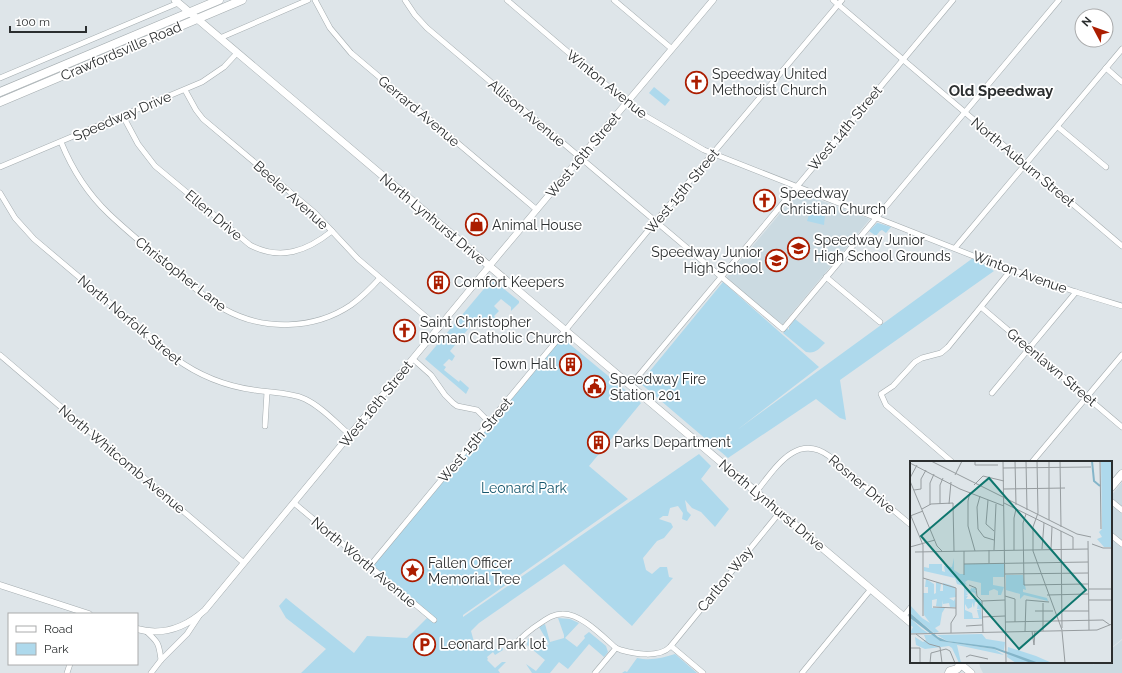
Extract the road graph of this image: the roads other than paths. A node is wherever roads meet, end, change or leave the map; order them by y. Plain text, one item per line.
1 (219, 0) edge
2 (242, 0) edge
3 (308, 0) edge
4 (315, 0) edge
5 (405, 0) edge
6 (506, 0) edge
7 (614, 0) edge
8 (713, 0) edge
9 (833, 0) edge
10 (842, 0) edge
11 (953, 0) edge
12 (1059, 0) edge
13 (177, 1) edge
14 (838, 5) junction
15 (189, 12) junction
16 (198, 19) junction
17 (220, 38) junction
18 (672, 49) junction
19 (1122, 50) edge
20 (237, 53) junction
21 (903, 60) junction
22 (1106, 68) junction
23 (0, 78) edge
24 (1122, 82) edge
25 (185, 90) junction
26 (0, 92) edge
27 (0, 102) edge
28 (627, 103) junction
29 (964, 112) junction
30 (123, 116) junction
31 (1058, 127) junction
32 (61, 142) junction
33 (713, 154) junction
34 (580, 158) junction
35 (1026, 164) junction
36 (1106, 167) dead end
37 (0, 168) edge
38 (796, 187) junction
39 (0, 193) edge
40 (537, 210) junction
41 (876, 218) junction
42 (656, 221) junction
43 (332, 231) junction
44 (1122, 237) edge
45 (1120, 244) edge
46 (955, 248) junction
47 (489, 267) junction
48 (1011, 270) junction
49 (721, 276) junction
50 (826, 277) junction
51 (380, 278) junction
52 (1076, 292) junction
53 (1122, 306) edge
54 (981, 307) junction
55 (880, 322) dead end
56 (439, 328) junction
57 (566, 331) junction
58 (1029, 348) junction
59 (0, 355) edge
60 (1122, 355) edge
61 (413, 359) junction
62 (630, 386) junction
63 (267, 392) junction
64 (992, 392) dead end
65 (1087, 397) junction
66 (489, 422) junction
67 (265, 426) dead end
68 (1122, 427) edge
69 (350, 435) junction
70 (951, 461) edge
71 (1033, 461) edge
72 (1122, 474) edge
73 (1112, 486) edge
74 (756, 492) junction
75 (1112, 502) edge
76 (294, 503) junction
77 (1122, 510) edge
78 (780, 512) junction
79 (910, 524) edge
80 (1112, 536) edge
81 (1122, 544) edge
82 (244, 563) junction
83 (369, 567) junction
84 (0, 585) edge
85 (871, 589) junction
86 (910, 608) edge
87 (85, 613) edge
88 (200, 615) junction
89 (904, 616) junction
90 (434, 620) dead end
91 (910, 622) edge
92 (138, 629) edge
93 (146, 631) junction
94 (514, 646) dead end
95 (671, 646) junction
96 (616, 648) junction
97 (161, 660) junction
98 (959, 666) edge
99 (151, 673) edge
100 (595, 673) edge
101 (703, 673) edge
102 (802, 673) edge
103 (949, 673) edge
104 (971, 673) edge

1 - 15 main road, Crawfordsville Road
2 - 16 main road, Crawfordsville Road
3 - 17 street
4 - 40 street, Gerrard Avenue
5 - 34 street, Allison Avenue
6 - 28 street, Winton Avenue
7 - 18 street
8 - 18 street, West 16th Street
9 - 14 street, North Auburn Street
10 - 14 street, West 15th Street
11 - 21 street, West 14th Street
12 - 29 street
13 - 15 main road, North Lynhurst Drive
13 - 23 street, Crawfordsville Road
14 - 21 street, North Auburn Street
14 - 33 street, West 15th Street
15 - 16 main road, North Lynhurst Drive
15 - 26 main road, Crawfordsville Road
16 - 17 main road, North Lynhurst Drive
16 - 27 main road, Crawfordsville Road
17 - 20 main road, North Lynhurst Drive
18 - 28 street, West 16th Street
19 - 22 street
20 - 25 street, Speedway Drive
20 - 47 main road, North Lynhurst Drive
21 - 29 street, North Auburn Street
21 - 38 street, West 14th Street
22 - 24 street
22 - 31 street
25 - 30 street, Speedway Drive
25 - 43 street, Beeler Avenue
28 - 33 street, Winton Avenue
28 - 34 street, West 16th Street
29 - 35 street, North Auburn Street
29 - 41 street
30 - 32 street, Speedway Drive
30 - 43 street, Ellen Drive
31 - 35 street
31 - 36 street
32 - 37 street, Speedway Drive
32 - 51 street, Christopher Lane
33 - 38 street, Winton Avenue
33 - 42 street, West 15th Street
34 - 40 street, West 16th Street
34 - 42 street, Allison Avenue
35 - 45 street, North Auburn Street
35 - 46 street
38 - 41 street, Winton Avenue
38 - 49 street, West 14th Street
39 - 63 street, North Norfolk Street
40 - 47 street, West 16th Street
41 - 46 street, Winton Avenue
41 - 50 street
42 - 49 street, Allison Avenue
42 - 57 street, West 15th Street
43 - 51 street, Beeler Avenue
44 - 45 street
46 - 48 street, Winton Avenue
47 - 56 street, West 16th Street
47 - 57 main road, North Lynhurst Drive
48 - 52 street, Winton Avenue
48 - 54 street
49 - 50 street, Allison Avenue
49 - 62 street, West 14th Street
50 - 55 street
51 - 56 street, Beeler Avenue
52 - 53 street, Winton Avenue
52 - 58 street
54 - 58 street, Greenlawn Street
54 - 70 street
56 - 61 street, West 16th Street
57 - 62 main road, North Lynhurst Drive
57 - 66 street, West 15th Street
58 - 64 street
58 - 65 street, Greenlawn Street
59 - 82 street, North Whitcomb Avenue
60 - 65 street
61 - 66 street
61 - 69 street, West 16th Street
62 - 74 main road, North Lynhurst Drive
63 - 67 street
63 - 69 street, North Norfolk Street
65 - 68 street, Greenlawn Street
65 - 71 street
66 - 83 street, West 15th Street
69 - 76 street, West 16th Street
72 - 73 main road
74 - 78 main road, North Lynhurst Drive
74 - 79 street, Rosner Drive
75 - 77 street
76 - 82 street, West 16th Street
76 - 83 street, North Worth Avenue
78 - 85 main road, North Lynhurst Drive
78 - 95 street, Carlton Way
80 - 81 street
82 - 88 street, West 16th Street
83 - 90 street, North Worth Avenue
84 - 87 street
85 - 89 main road, North Lynhurst Drive
85 - 102 street
86 - 89 street
88 - 93 street
88 - 97 street, West 16th Street
89 - 91 main road, North Lynhurst Drive
92 - 93 street
93 - 97 street
94 - 96 street
95 - 96 street
95 - 101 street
96 - 100 street
97 - 99 street, West 16th Street
98 - 103 main road
98 - 104 main road

